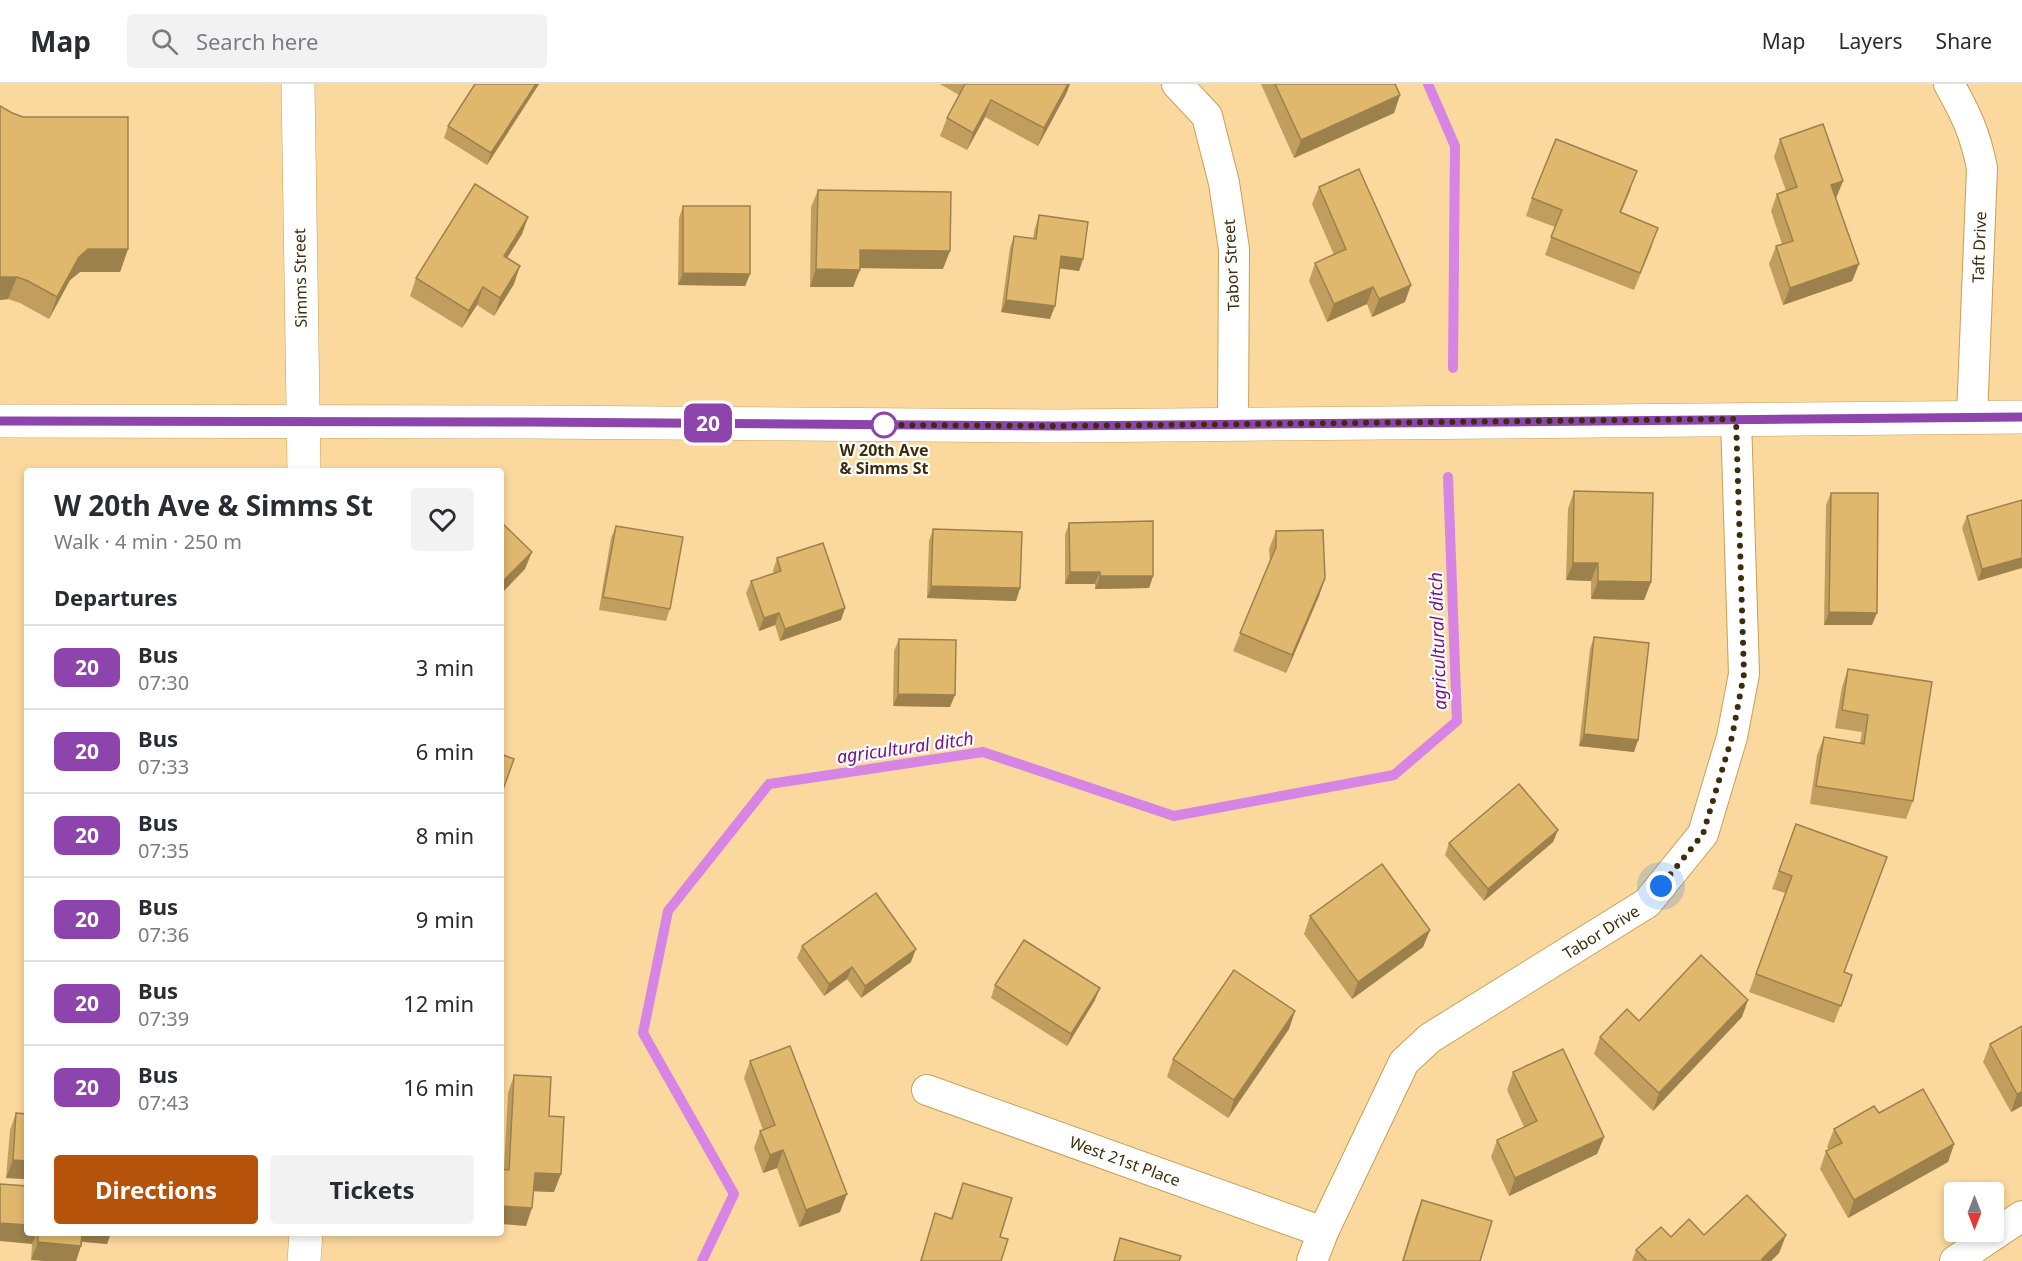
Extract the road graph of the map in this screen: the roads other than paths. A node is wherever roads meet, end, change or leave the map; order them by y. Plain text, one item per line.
1 (298, 84) edge
2 (1177, 84) edge
3 (1949, 84) edge
4 (1972, 417) junction
5 (2022, 417) edge
6 (1736, 419) junction
7 (0, 421) edge
8 (304, 422) junction
9 (1233, 425) junction
10 (304, 468) edge
11 (927, 1090) dead end
12 (2022, 1216) edge
13 (1323, 1232) junction
14 (306, 1236) edge
15 (304, 1261) edge
16 (1312, 1261) edge
17 (1954, 1261) edge

1 - 8 street, Simms Street
2 - 9 street, Tabor Street
3 - 4 street, Taft Drive
4 - 5 street
4 - 6 street
6 - 9 street
6 - 13 street, Tabor Drive
7 - 8 street
8 - 9 street
8 - 10 street, Simms Street
11 - 13 street, West 21st Place
12 - 17 street
13 - 16 street, Tabor Drive
14 - 15 street

